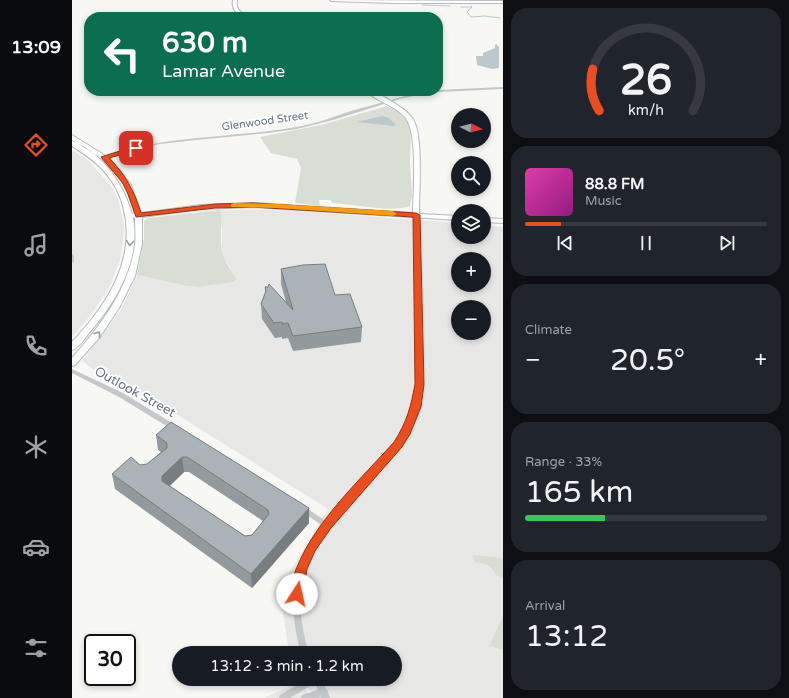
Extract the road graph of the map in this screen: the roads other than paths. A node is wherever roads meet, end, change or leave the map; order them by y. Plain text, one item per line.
1 (235, 0) edge
2 (239, 0) edge
3 (332, 0) edge
4 (503, 2) edge
5 (238, 12) edge
6 (242, 12) edge
7 (503, 89) edge
8 (443, 90) edge
9 (377, 96) edge
10 (413, 96) edge
11 (387, 102) junction
12 (72, 137) edge
13 (72, 143) edge
14 (100, 158) junction
15 (138, 215) junction
16 (416, 215) junction
17 (130, 216) junction
18 (451, 218) edge
19 (491, 220) edge
20 (503, 221) edge
21 (72, 255) edge
22 (72, 261) edge
23 (72, 347) edge
24 (72, 363) edge
25 (72, 371) edge
26 (182, 432) edge
27 (301, 508) edge
28 (327, 525) junction
29 (303, 646) edge
30 (303, 686) edge
31 (320, 686) edge
32 (325, 695) edge
33 (283, 698) edge
34 (305, 698) edge

1 - 5 street
2 - 6 street
3 - 4 main road
7 - 8 street
9 - 11 street
10 - 11 street, Glenwood Street
11 - 14 street, Glenwood Street
11 - 16 street
12 - 14 street
13 - 14 street
14 - 15 street
14 - 17 street
15 - 16 street
15 - 17 street
24 -> 15 street
16 - 18 street
16 - 28 street
17 -> 23 street
19 - 20 street
21 - 22 street
25 - 26 street, Outlook Street
27 - 28 street
28 - 29 street
30 - 33 street
31 - 32 street
32 - 34 street

